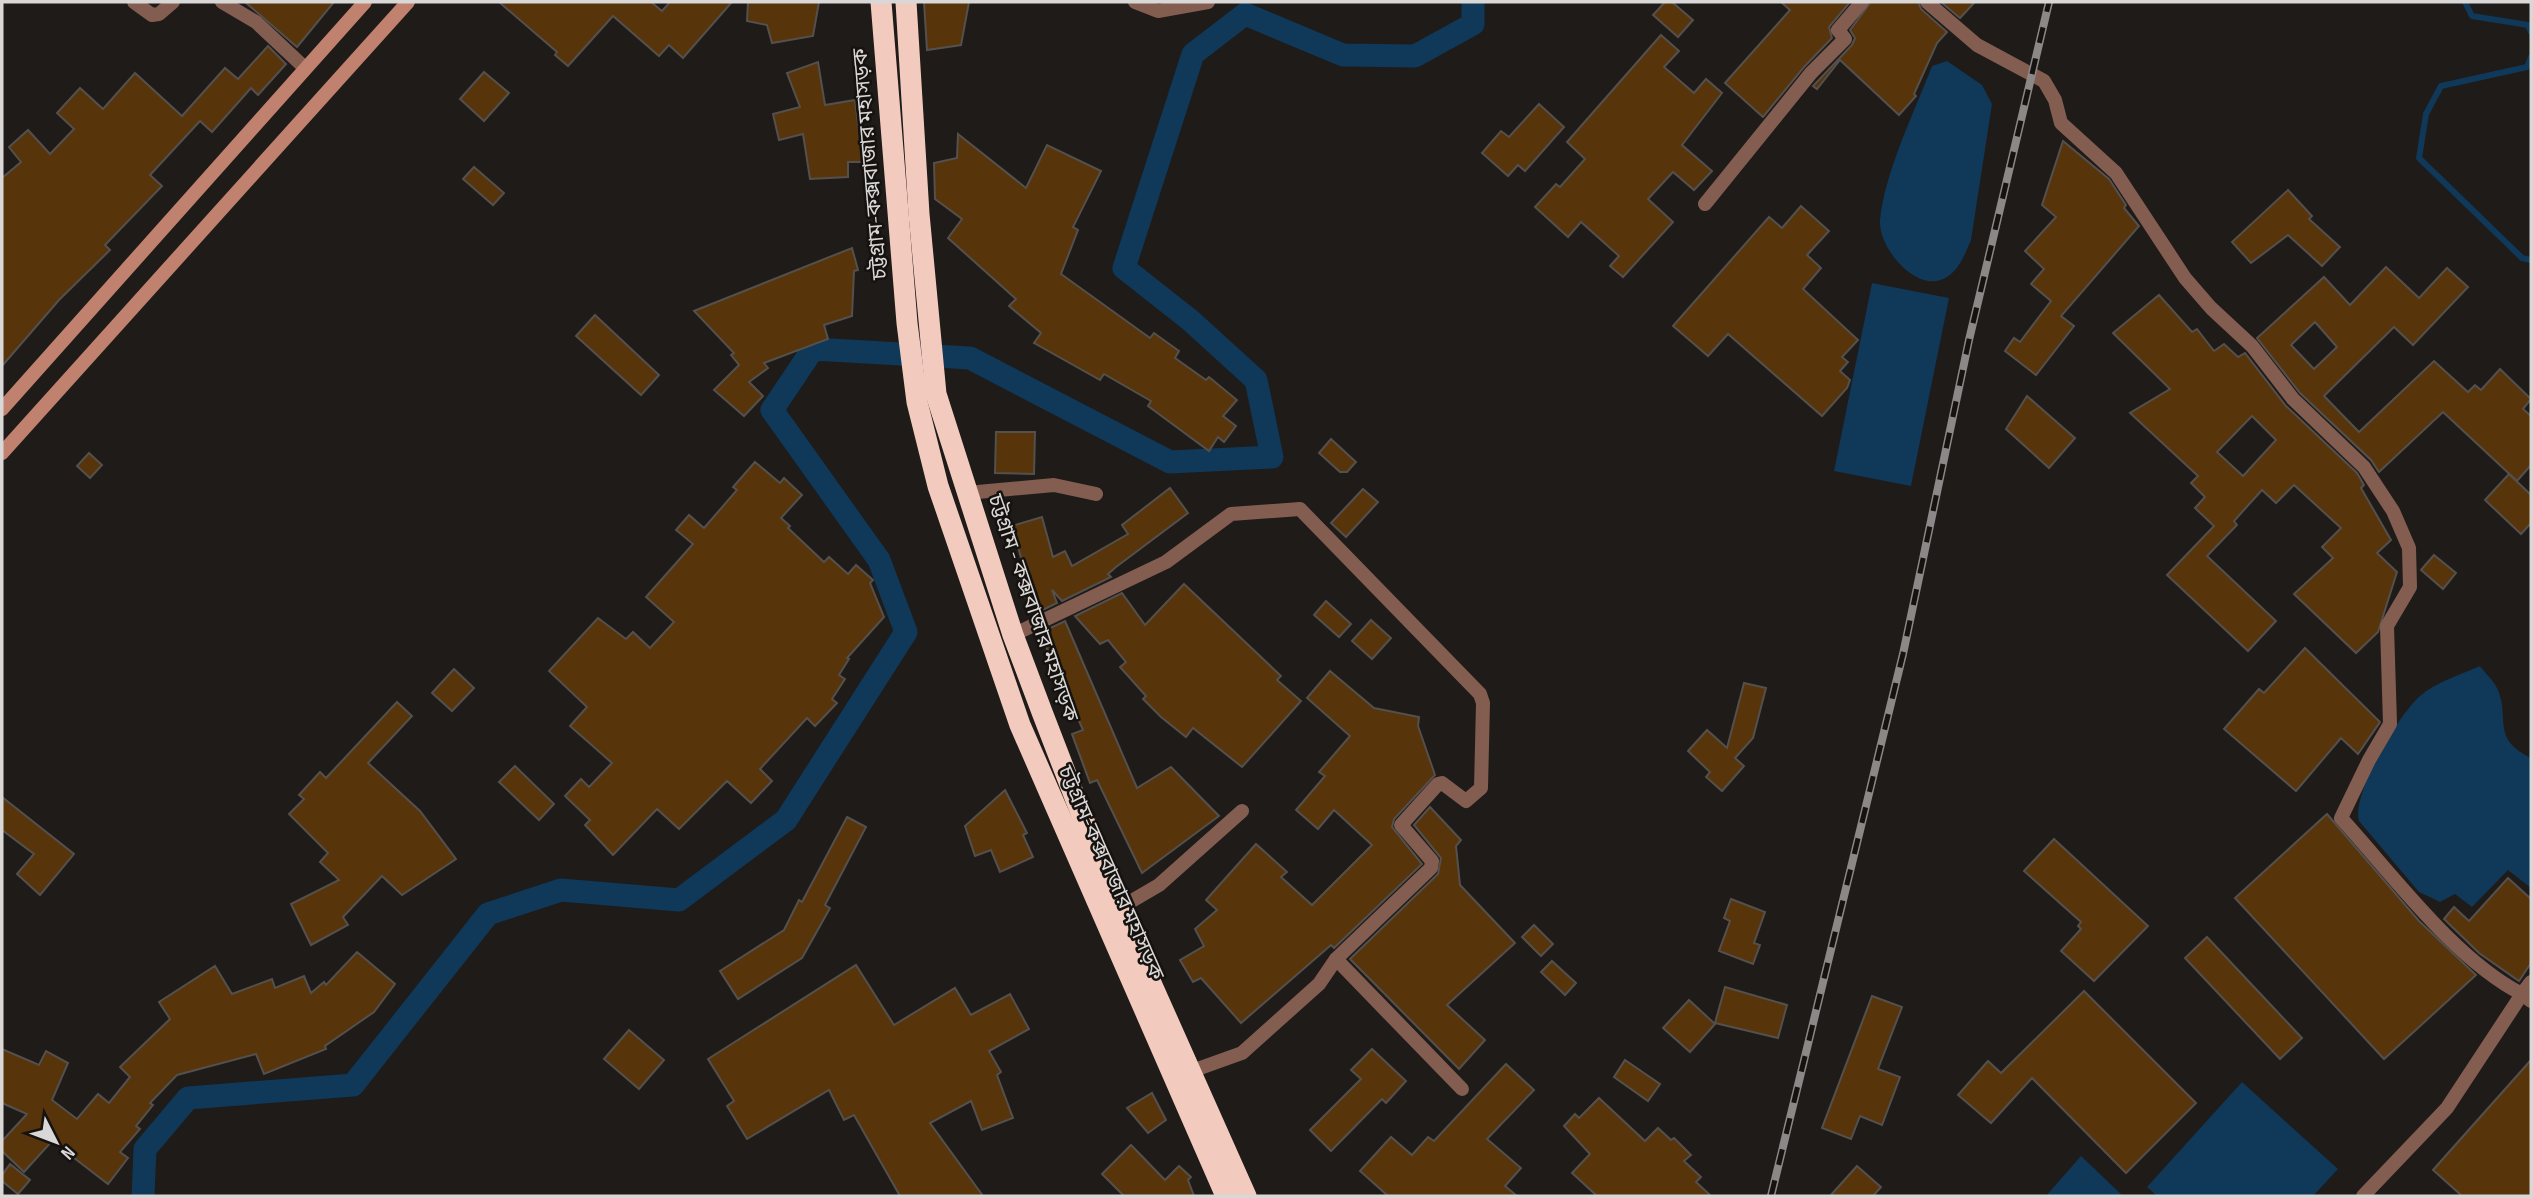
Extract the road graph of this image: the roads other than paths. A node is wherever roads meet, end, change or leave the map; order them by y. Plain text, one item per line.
1 (134, 2) edge
2 (173, 2) edge
3 (222, 2) edge
4 (365, 2) edge
5 (408, 2) edge
6 (881, 2) edge
7 (906, 2) edge
8 (1135, 2) edge
9 (1208, 2) edge
10 (1862, 2) edge
11 (1927, 2) edge
12 (305, 68) junction
13 (1705, 204) dead end
14 (2, 409) edge
15 (2, 453) edge
16 (967, 493) junction
17 (1096, 494) dead end
18 (1013, 635) junction
19 (1242, 811) dead end
20 (1118, 909) junction
21 (1336, 959) junction
22 (2528, 992) edge
23 (1189, 1072) junction
24 (1462, 1089) dead end
25 (1226, 1196) edge
26 (1246, 1196) edge
27 (2363, 1196) edge

1 - 2 street
3 - 12 street
4 - 12 street
5 - 15 street
6 - 25 highway, চট্টগ্রাম-কক্সবাজার মহাসড়ক
7 - 16 highway, চট্টগ্রাম - কক্সবাজার মহাসড়ক
8 - 9 street
10 - 13 street
11 - 22 street
12 - 14 street
16 - 17 street
16 - 18 highway, চট্টগ্রাম - কক্সবাজার মহাসড়ক
18 - 20 highway, চট্টগ্রাম - কক্সবাজার মহাসড়ক
18 - 21 street
19 - 20 street
20 - 23 highway, চট্টগ্রাম - কক্সবাজার মহাসড়ক
21 - 23 street
21 - 24 street
22 - 27 street
23 - 26 highway, চট্টগ্রাম - কক্সবাজার মহাসড়ক

